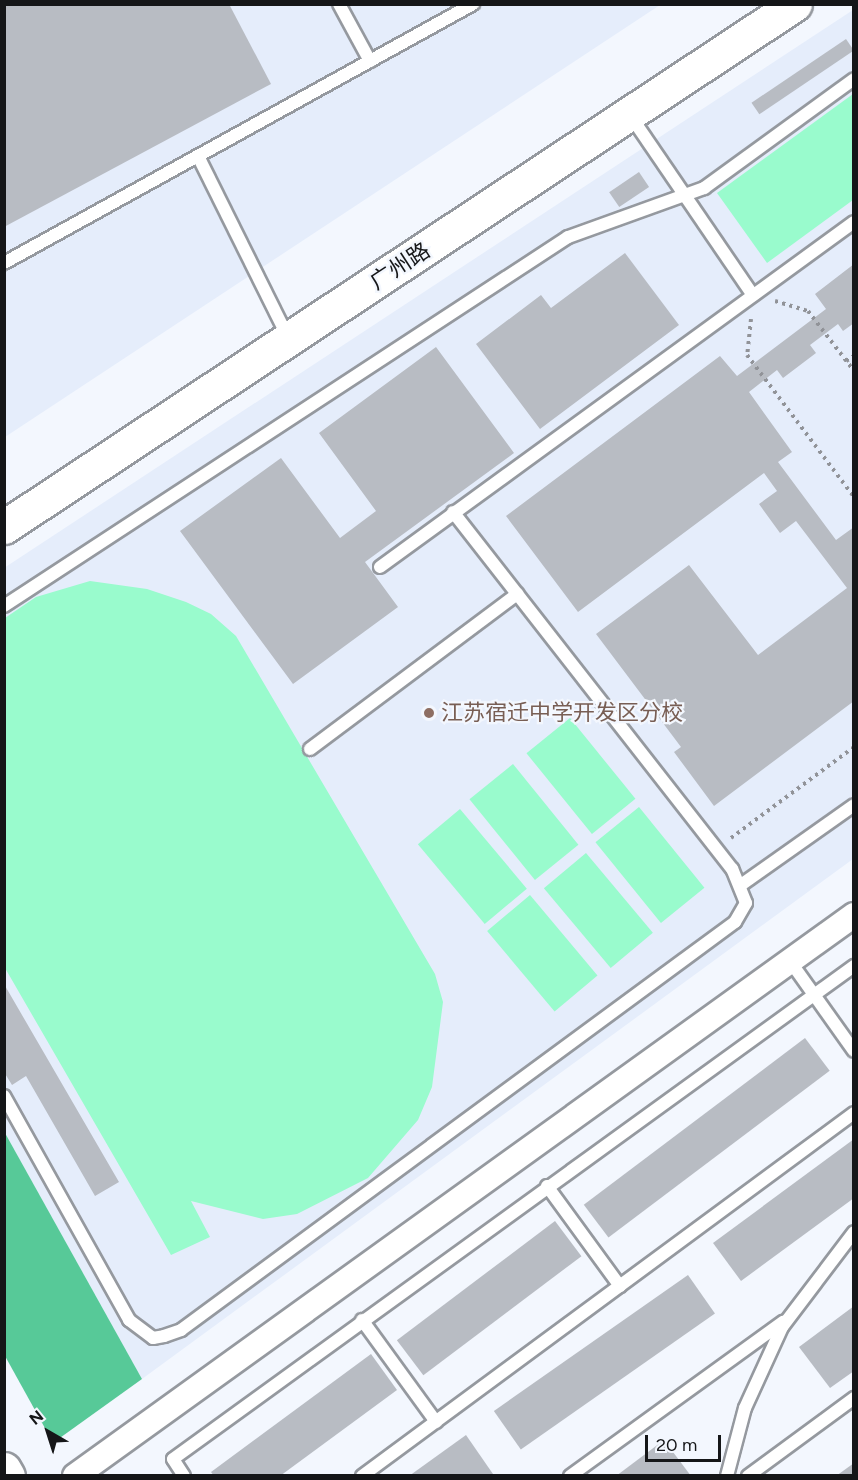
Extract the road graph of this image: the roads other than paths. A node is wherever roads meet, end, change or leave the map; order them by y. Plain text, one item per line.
1 (339, 4) edge
2 (473, 4) edge
3 (795, 4) edge
4 (370, 61) junction
5 (854, 79) edge
6 (629, 114) junction
7 (198, 156) junction
8 (685, 195) junction
9 (854, 222) edge
10 (4, 262) edge
11 (753, 295) junction
12 (289, 339) junction
13 (453, 512) junction
14 (4, 527) edge
15 (380, 567) dead end
16 (517, 594) junction
17 (4, 606) edge
18 (310, 749) dead end
19 (854, 805) edge
20 (741, 885) junction
21 (854, 915) edge
22 (790, 961) junction
23 (854, 966) edge
24 (813, 994) junction
25 (854, 1051) edge
26 (4, 1096) edge
27 (854, 1113) edge
28 (547, 1186) junction
29 (854, 1232) edge
30 (620, 1286) junction
31 (788, 1318) junction
32 (362, 1320) junction
33 (854, 1398) edge
34 (436, 1422) junction
35 (4, 1469) edge
36 (8, 1476) edge
37 (75, 1476) edge
38 (184, 1476) edge
39 (363, 1476) edge
40 (570, 1476) edge
41 (727, 1476) edge
42 (748, 1476) edge

1 - 4 lane
2 - 4 lane
3 - 6 main road, 广州路
4 - 7 lane
5 - 8 lane
6 - 8 lane
6 - 12 main road, 广州路
7 - 10 lane
7 - 12 lane
8 - 11 lane
8 - 17 lane
9 - 11 lane
11 - 13 lane
12 - 14 main road, 广州路
13 - 15 lane
13 - 16 lane
16 - 18 lane
16 - 20 lane
19 - 20 lane
20 - 26 lane
21 - 22 street
22 - 24 lane
22 - 37 street
23 - 24 lane
24 - 25 lane
24 - 28 lane
27 - 30 lane
28 - 30 lane
28 - 32 lane
29 - 31 lane
30 - 34 lane
31 - 40 lane
31 - 41 lane
32 - 34 lane
32 - 38 lane
33 - 42 lane
34 - 39 lane
35 - 36 main road

